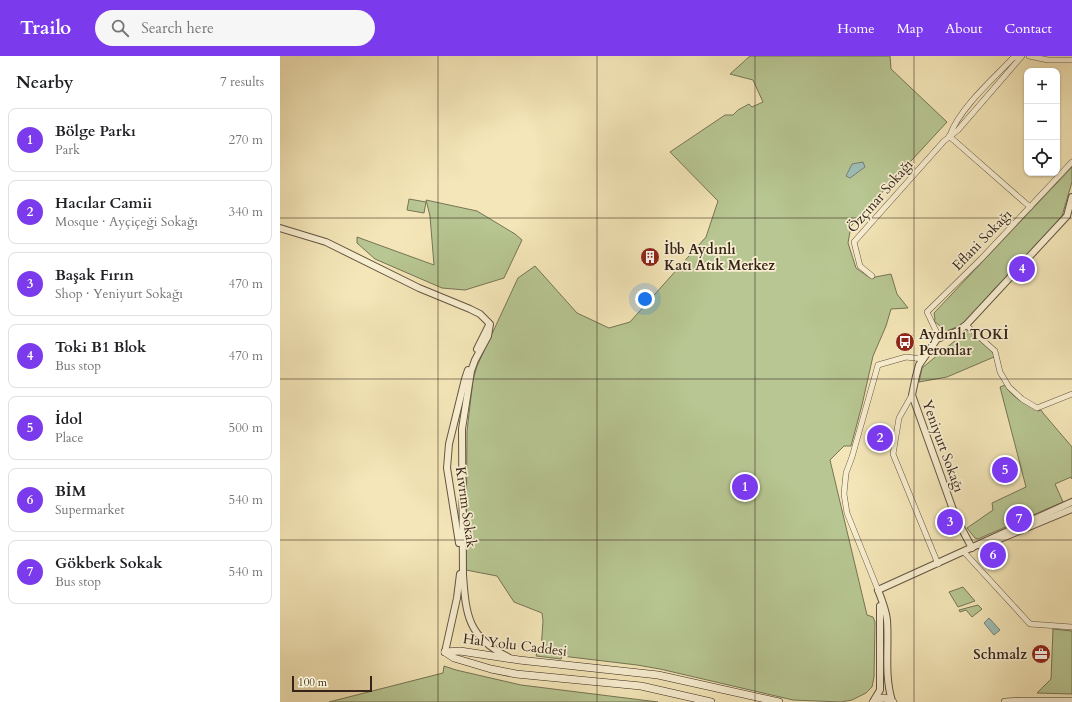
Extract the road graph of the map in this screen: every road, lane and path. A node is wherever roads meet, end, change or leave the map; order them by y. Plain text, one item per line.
1 (1018, 56) edge
2 (1022, 56) edge
3 (1029, 56) edge
4 (1072, 60) edge
5 (949, 136) junction
6 (1072, 162) edge
7 (1072, 197) edge
8 (1030, 207) junction
9 (1072, 211) edge
10 (1067, 216) junction
11 (280, 228) edge
12 (872, 276) dead end
13 (490, 324) junction
14 (966, 325) junction
15 (937, 339) junction
16 (923, 359) junction
17 (1072, 394) edge
18 (912, 395) junction
19 (1072, 502) edge
20 (1072, 509) edge
21 (972, 548) junction
22 (964, 552) junction
23 (938, 564) junction
24 (878, 590) junction
25 (1072, 627) edge
26 (445, 652) junction
27 (511, 659) junction
28 (874, 701) edge
29 (893, 701) edge
30 (1072, 701) edge
31 (711, 702) edge
32 (779, 702) edge
33 (1005, 702) edge

1 - 5 street, Özçınar Sokağı
2 - 5 street, Özçınar Sokağı
3 - 4 street
5 - 8 street
5 - 12 street, Özçınar Sokağı
6 - 8 street, Eflani Sokağı
7 - 10 street
8 - 15 street, Eflani Sokağı
9 - 10 street
10 - 14 street
11 - 13 street
13 - 26 street, Kıvrım Sokak
13 - 27 street
14 - 15 street
14 - 17 street
15 - 16 street, Yeniyurt Sokağı
16 - 18 street, Yeniyurt Sokağı
16 - 24 street
18 - 21 street, Yeniyurt Sokağı
18 - 23 street
19 - 21 street
20 - 21 street
21 - 22 street
22 - 23 street
22 - 25 street
23 - 24 street
24 - 28 street
24 - 29 street
26 - 27 main road, Hal Yolu Caddesi
26 - 31 main road, Hal Yolu Caddesi
27 - 32 main road, Hal Yolu Caddesi
28 - 29 main road
30 - 33 main road

